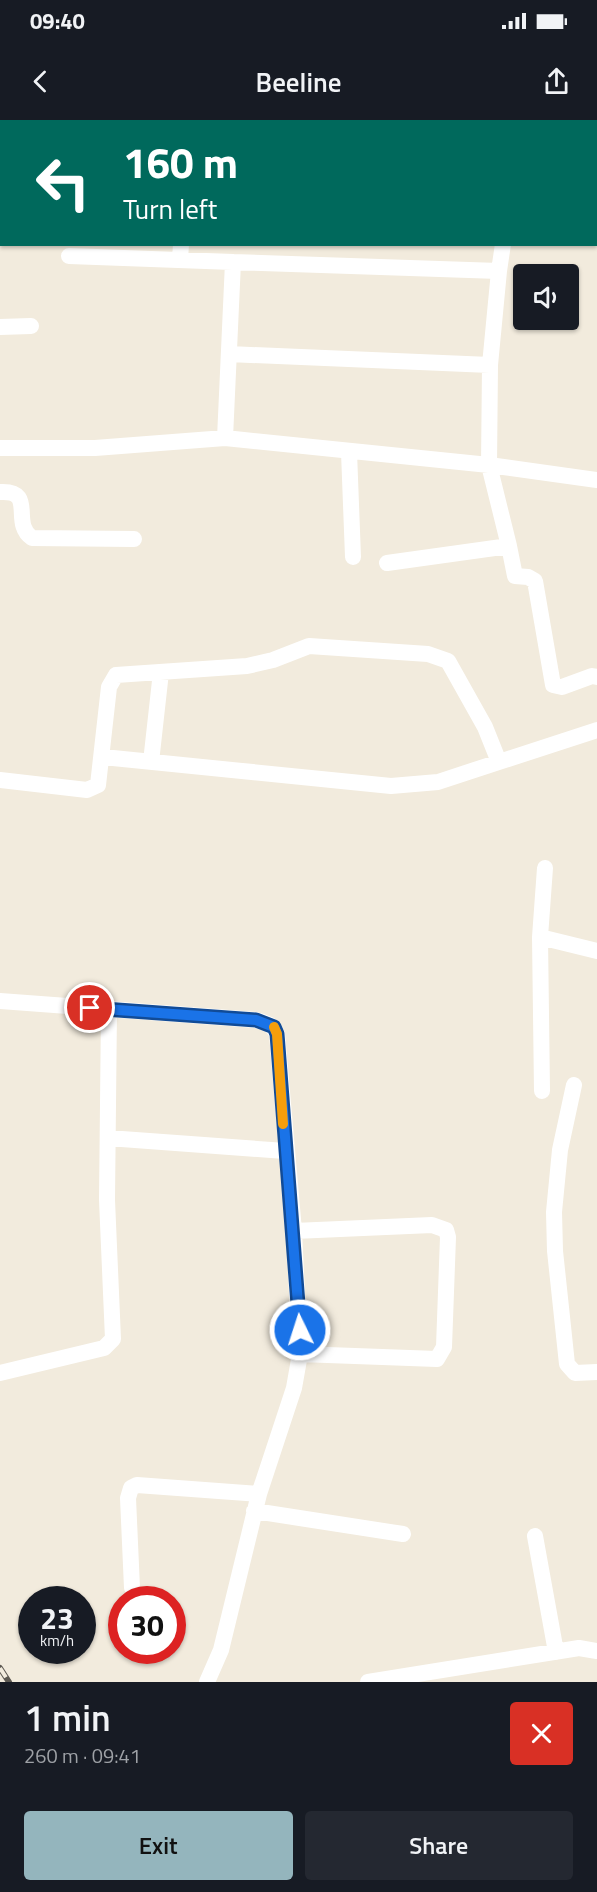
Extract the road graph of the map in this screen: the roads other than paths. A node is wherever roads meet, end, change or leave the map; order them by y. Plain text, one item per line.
1 (590, 120) edge
2 (597, 120) edge
3 (503, 246) edge
4 (181, 252) edge
5 (69, 256) dead end
6 (233, 262) junction
7 (499, 271) junction
8 (31, 326) dead end
9 (0, 327) edge
10 (229, 354) junction
11 (490, 365) junction
12 (225, 438) junction
13 (0, 448) edge
14 (349, 452) junction
15 (489, 465) junction
16 (597, 480) edge
17 (0, 492) edge
18 (134, 539) dead end
19 (509, 546) junction
20 (353, 557) dead end
21 (387, 563) dead end
22 (161, 672) junction
23 (597, 677) edge
24 (597, 730) edge
25 (103, 758) junction
26 (151, 762) junction
27 (500, 762) junction
28 (0, 780) edge
29 (545, 868) dead end
30 (540, 937) junction
31 (597, 951) edge
32 (0, 1001) edge
33 (109, 1009) junction
34 (574, 1084) dead end
35 (542, 1090) dead end
36 (108, 1137) junction
37 (285, 1151) junction
38 (294, 1231) junction
39 (300, 1354) junction
40 (597, 1372) edge
41 (0, 1373) edge
42 (259, 1494) junction
43 (255, 1511) junction
44 (403, 1534) dead end
45 (535, 1536) dead end
46 (132, 1586) edge
47 (597, 1651) edge
48 (556, 1652) junction
49 (207, 1682) edge
50 (368, 1682) edge

1 - 2 street
3 - 7 street
4 - 5 street
4 - 6 street
6 - 7 street
6 - 10 street
7 - 11 street
8 - 9 street
10 - 11 street
10 - 12 street
11 - 15 street
12 - 13 street
12 - 14 street
14 - 15 street
14 - 20 street
15 - 16 street
15 - 19 street
17 - 18 street
19 - 21 street
19 - 23 street
22 - 25 street
22 - 26 street
22 - 27 street
24 - 27 street
25 - 26 street
25 - 28 street
26 - 27 street
29 - 30 street
30 - 31 street
30 - 35 street
32 - 33 street
33 - 36 street
33 - 37 street
34 - 40 street
36 - 37 street
36 - 41 street
37 - 38 street
38 - 39 street
38 - 39 street
39 - 42 street
42 - 43 street
42 - 46 street
43 - 44 street
43 - 49 street
45 - 48 street
47 - 48 street
48 - 50 street

